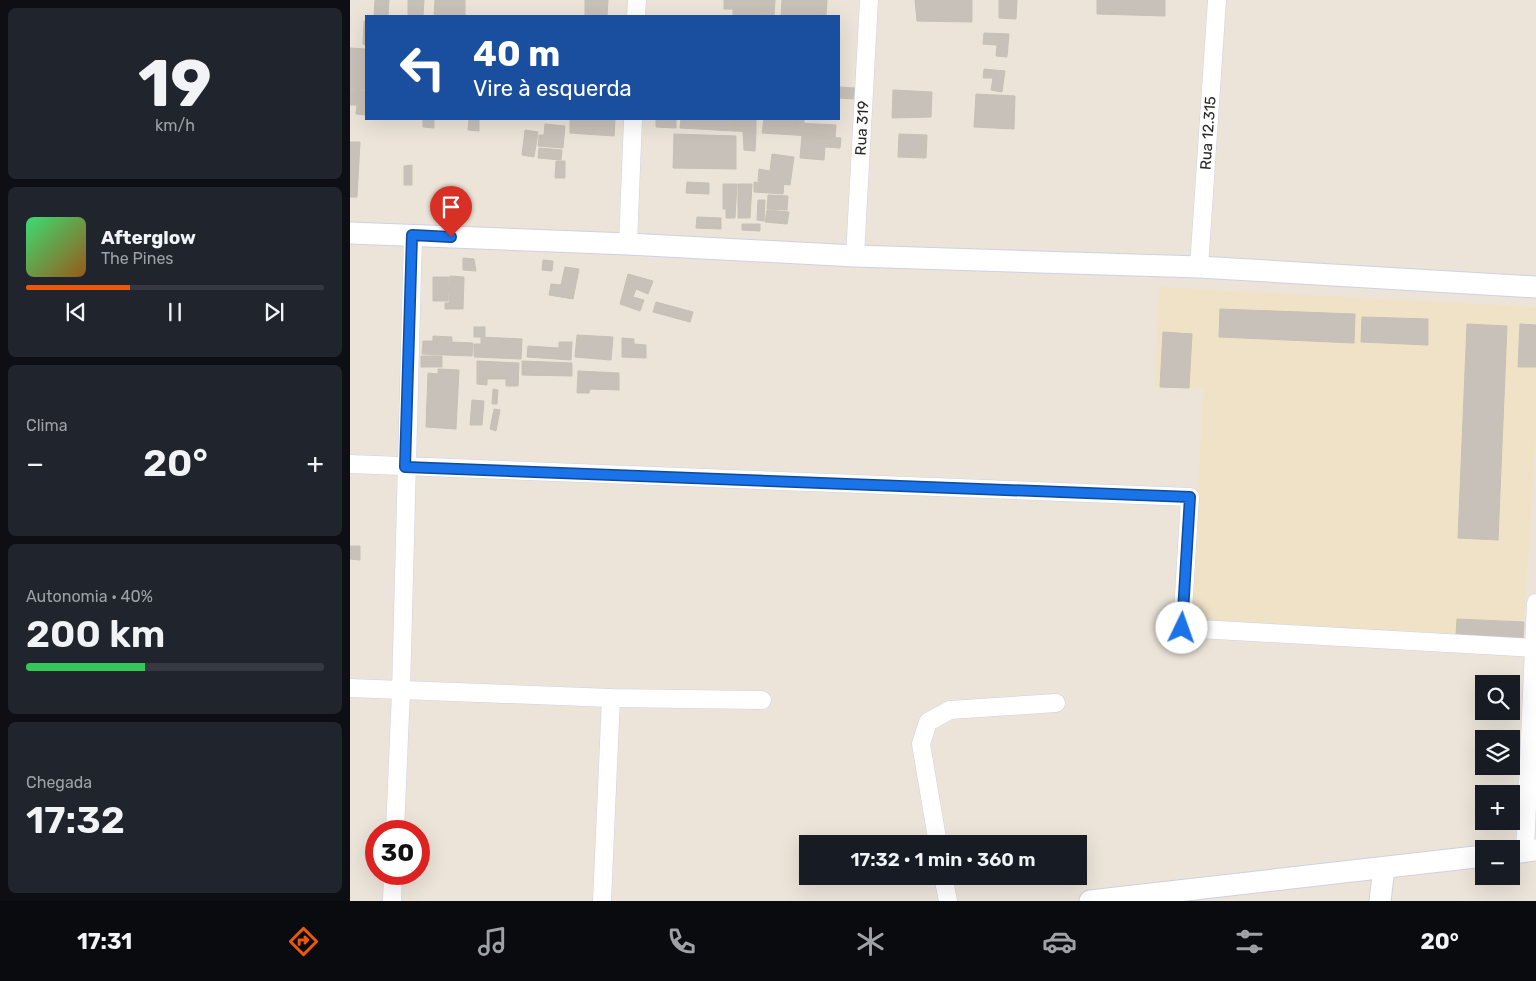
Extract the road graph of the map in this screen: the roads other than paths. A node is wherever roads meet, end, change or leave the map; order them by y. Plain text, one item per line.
1 (636, 0) edge
2 (869, 0) edge
3 (1217, 0) edge
4 (636, 15) edge
5 (632, 120) edge
6 (350, 233) edge
7 (412, 235) junction
8 (628, 244) junction
9 (855, 256) junction
10 (1199, 267) junction
11 (1536, 287) edge
12 (350, 464) edge
13 (405, 467) junction
14 (1536, 604) edge
15 (1534, 648) junction
16 (350, 688) edge
17 (401, 691) junction
18 (611, 698) junction
19 (762, 700) dead end
20 (1056, 703) dead end
21 (395, 820) edge
22 (936, 835) edge
23 (1524, 851) edge
24 (1475, 857) edge
25 (1384, 868) junction
26 (393, 885) edge
27 (945, 885) edge
28 (392, 901) edge
29 (602, 901) edge
30 (948, 901) edge
31 (1090, 901) edge
32 (1380, 901) edge

1 - 4 street
2 - 9 street, Rua 319
3 - 10 street, Rua 12.315
5 - 8 street
6 - 7 street
7 - 8 street
7 - 13 street
8 - 9 street
9 - 10 street
10 - 11 street
12 - 13 street
13 - 15 street
13 - 17 street
14 - 15 street
15 - 23 street
16 - 17 street
17 - 18 street
17 - 21 street
18 - 19 street
18 - 29 street
20 - 22 street
24 - 25 street
25 - 31 street
25 - 32 street
26 - 28 street
27 - 30 street

